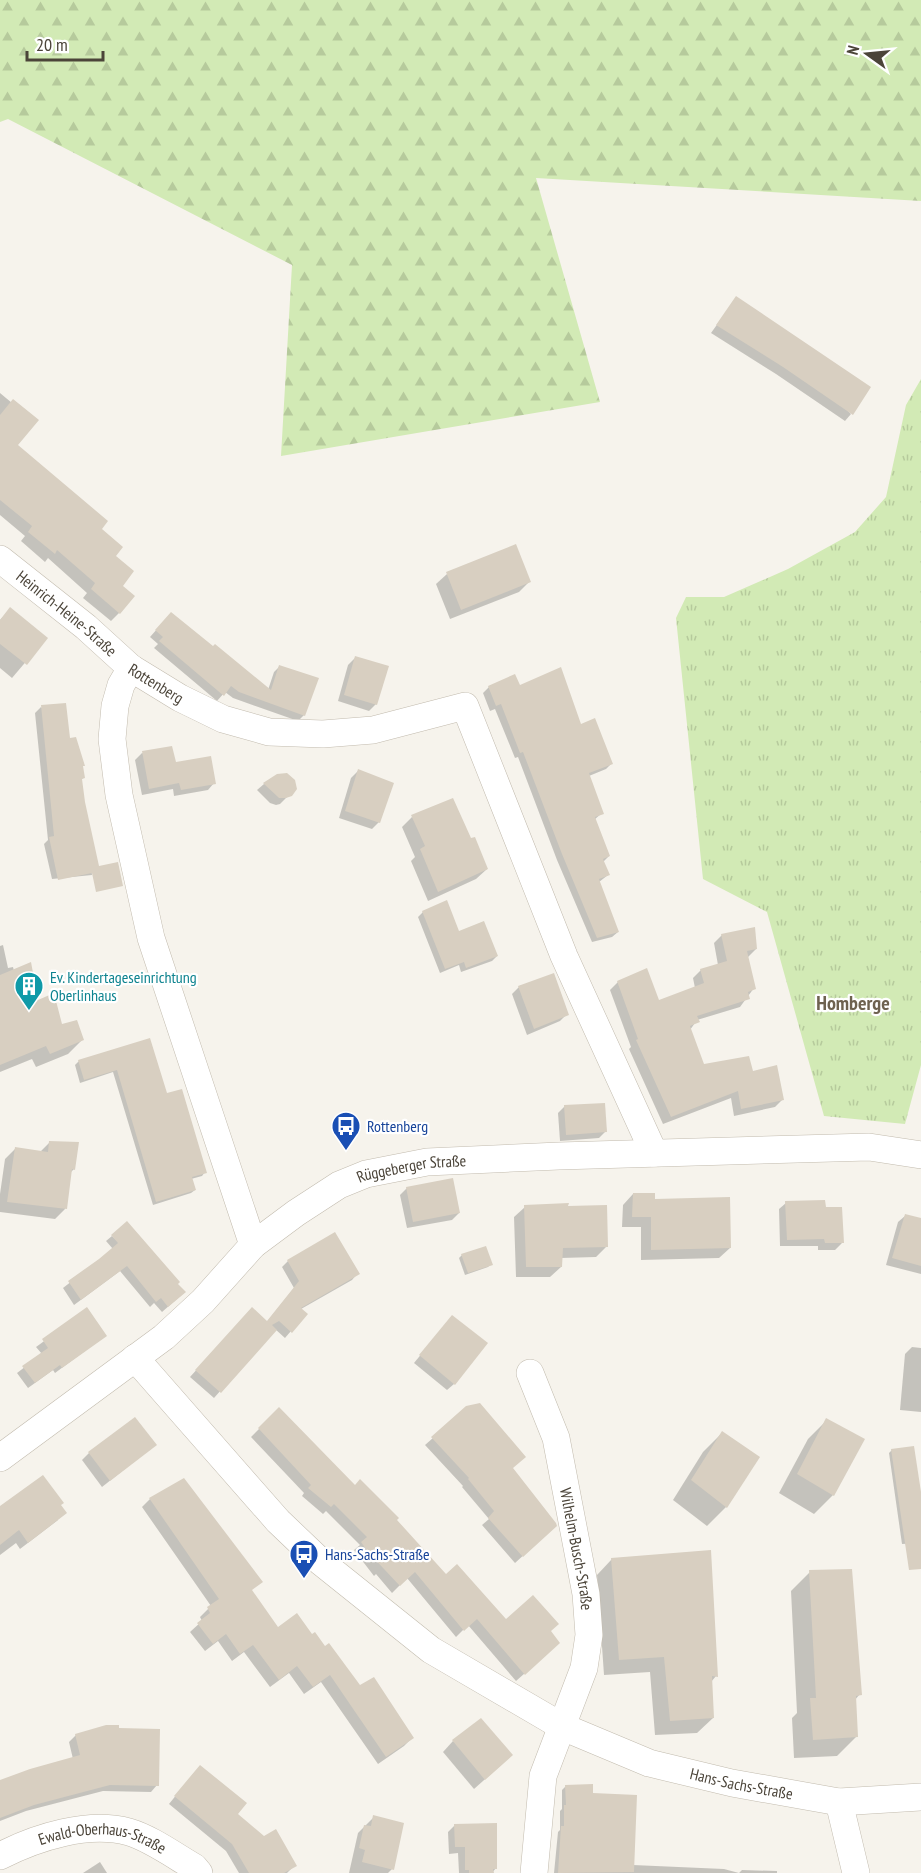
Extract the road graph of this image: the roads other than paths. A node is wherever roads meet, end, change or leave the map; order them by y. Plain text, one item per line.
1 (0, 559) edge
2 (131, 668) junction
3 (654, 1153) junction
4 (921, 1155) edge
5 (254, 1245) junction
6 (135, 1358) junction
7 (530, 1373) dead end
8 (0, 1458) edge
9 (562, 1727) junction
10 (921, 1797) edge
11 (839, 1802) junction
12 (0, 1856) edge
13 (199, 1873) edge
14 (534, 1873) edge
15 (855, 1873) edge

1 - 2 street, Heinrich-Heine-Straße
2 - 3 street, Rottenberg
2 - 5 street, Rottenberg
3 - 4 street, Rüggeberger Straße
3 - 5 street, Rüggeberger Straße
5 - 6 street, Rüggeberger Straße
6 - 8 street, Rüggeberger Straße
6 - 9 street, Hans-Sachs-Straße
7 - 9 street, Wilhelm-Busch-Straße
9 - 11 street, Hans-Sachs-Straße
9 - 14 street, Wilhelm-Busch-Straße
10 - 11 street, Hans-Sachs-Straße
11 - 15 street
12 - 13 street, Ewald-Oberhaus-Straße

